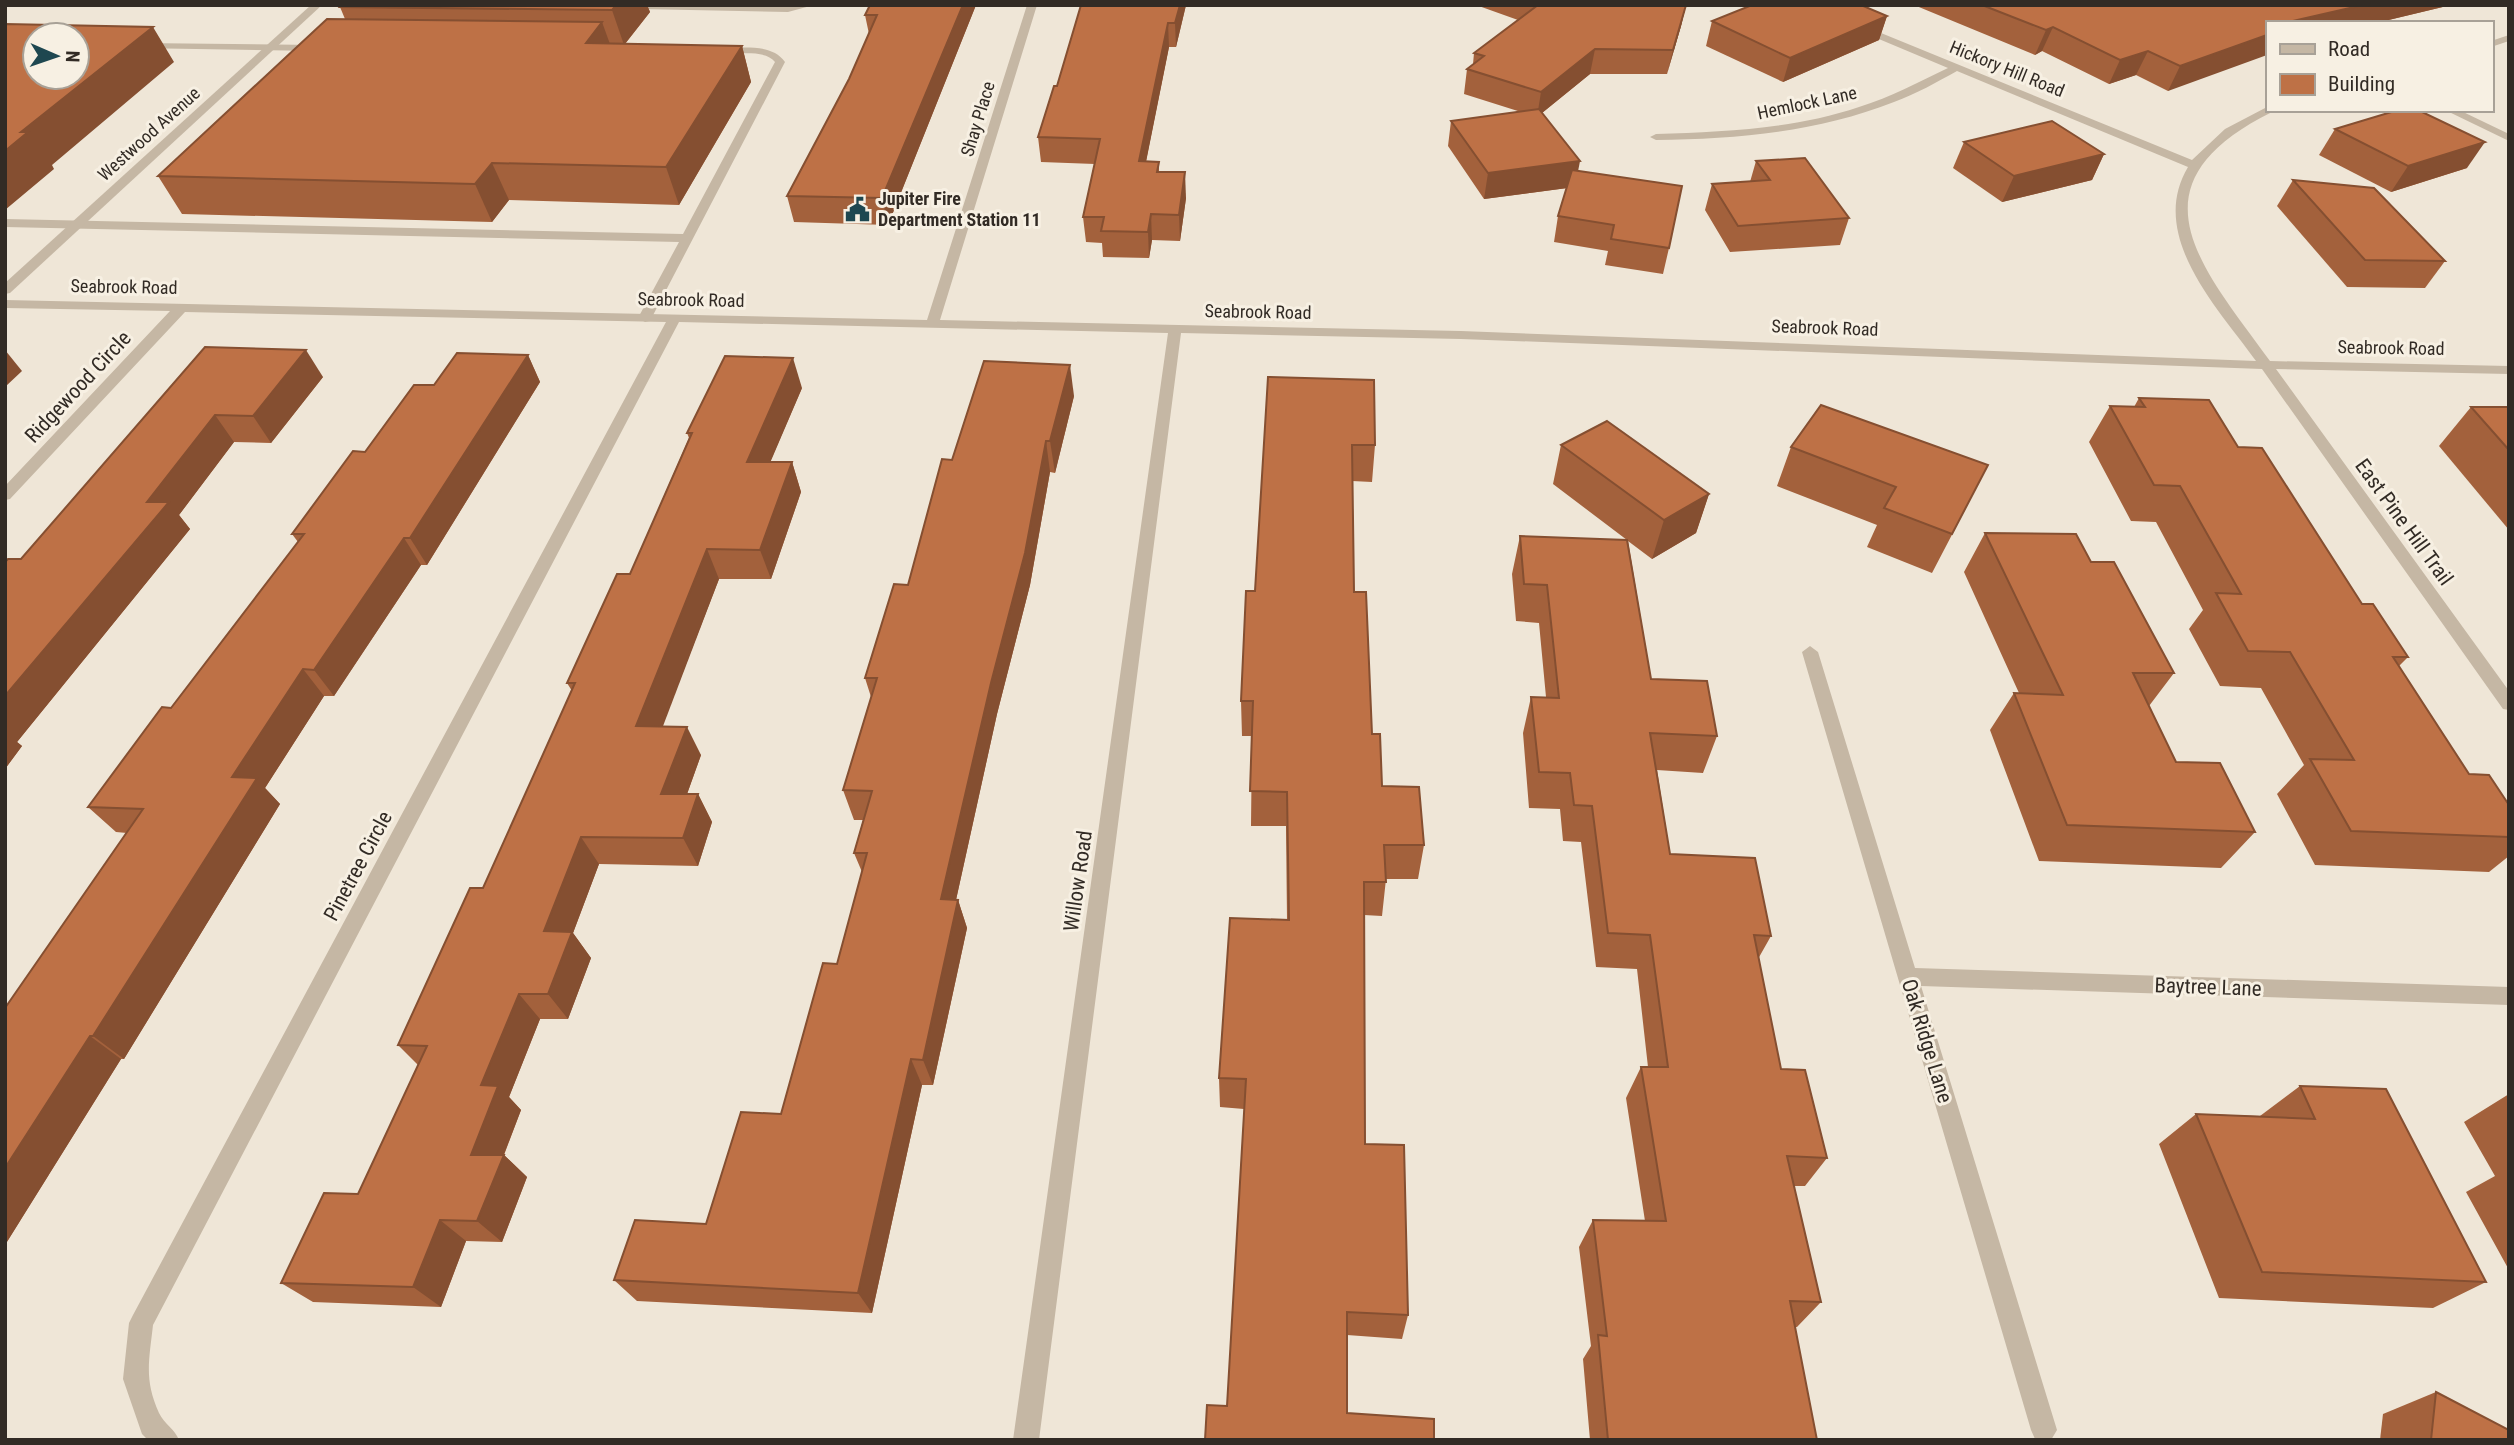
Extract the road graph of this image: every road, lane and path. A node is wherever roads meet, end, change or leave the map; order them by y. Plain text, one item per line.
1 (317, 5) edge
2 (590, 5) edge
3 (809, 5) edge
4 (1032, 5) edge
5 (1844, 21) edge
6 (132, 46) edge
7 (270, 48) junction
8 (325, 48) edge
9 (709, 51) edge
10 (1958, 68) junction
11 (2266, 111) edge
12 (2454, 112) edge
13 (1656, 137) dead end
14 (2509, 138) edge
15 (2194, 164) junction
16 (5, 223) edge
17 (77, 224) junction
18 (688, 238) junction
19 (5, 290) edge
20 (5, 304) edge
21 (181, 308) junction
22 (645, 318) junction
23 (674, 318) junction
24 (932, 324) junction
25 (1175, 329) junction
26 (2265, 365) junction
27 (2509, 370) edge
28 (5, 495) edge
29 (1810, 652) dead end
30 (2509, 704) edge
31 (1908, 977) junction
32 (2509, 996) edge
33 (2044, 1430) dead end
34 (167, 1440) edge
35 (1026, 1440) edge

1 - 7 street, Westwood Avenue
2 - 3 street
4 - 24 street, Shay Place
5 - 10 street, Hickory Hill Road
6 - 7 street
7 - 8 street
7 - 17 street, Westwood Avenue
9 - 18 street
10 - 13 street, Hemlock Lane
10 - 15 street, Hickory Hill Road
11 - 15 street
12 - 14 street
15 - 26 street, East Pine Hill Trail
16 - 17 street
17 - 18 street
17 - 19 street, Westwood Avenue
18 - 22 street
20 - 21 street, Seabrook Road
21 - 22 street, Seabrook Road
21 - 28 street, Ridgewood Circle
22 - 23 street, Seabrook Road
23 - 24 street, Seabrook Road
23 - 34 street, Pinetree Circle
24 - 25 street, Seabrook Road
25 - 26 street, Seabrook Road
25 - 35 street, Willow Road
26 - 27 street, Seabrook Road
26 - 30 street, East Pine Hill Trail
29 - 31 street, Oak Ridge Lane
31 - 32 street, Baytree Lane
31 - 33 street, Oak Ridge Lane

